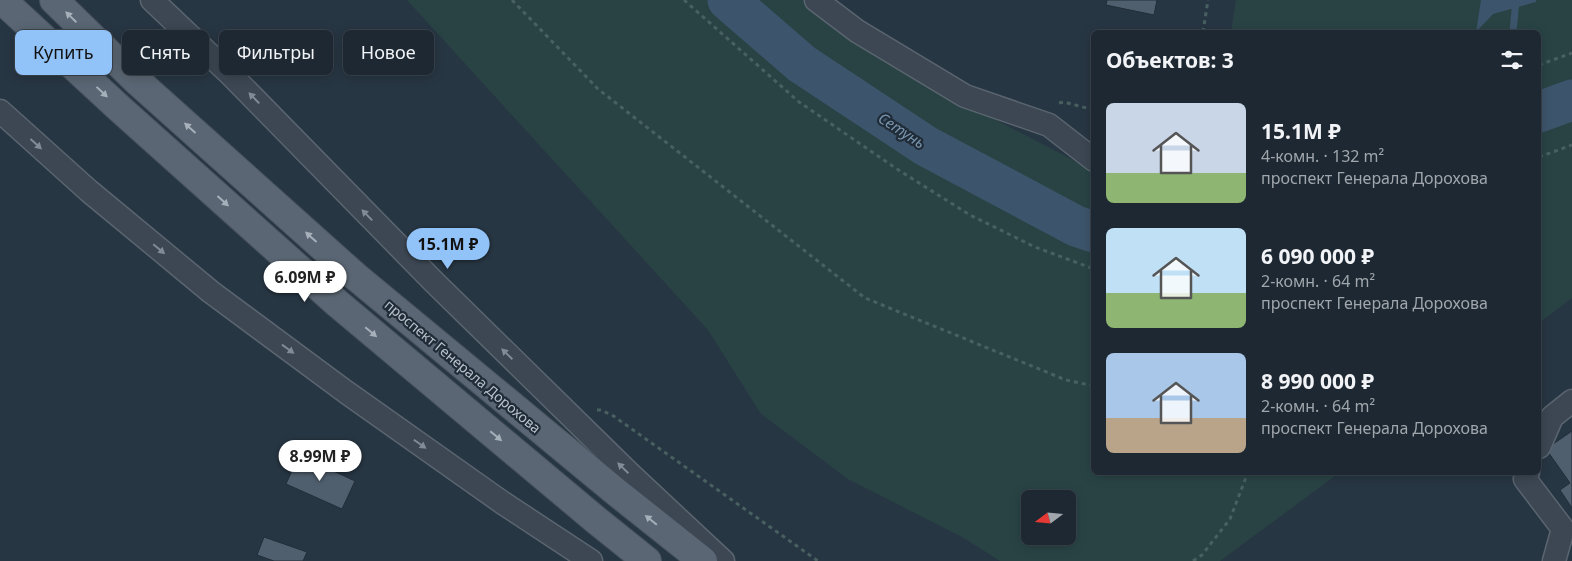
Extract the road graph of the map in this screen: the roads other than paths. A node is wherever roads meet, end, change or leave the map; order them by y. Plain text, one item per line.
1 (2, 0) edge
2 (54, 0) edge
3 (152, 0) edge
4 (816, 0) edge
5 (0, 111) edge
6 (1091, 158) edge
7 (1572, 401) edge
8 (1541, 442) edge
9 (1527, 475) edge
10 (592, 561) edge
11 (647, 561) edge
12 (703, 561) edge
13 (723, 561) edge
14 (1554, 561) edge

1 -> 11 main road
12 -> 2 main road, проспект Генерала Дорохова
13 -> 3 street
4 - 6 street
5 -> 10 street
7 - 8 street
9 - 14 street

